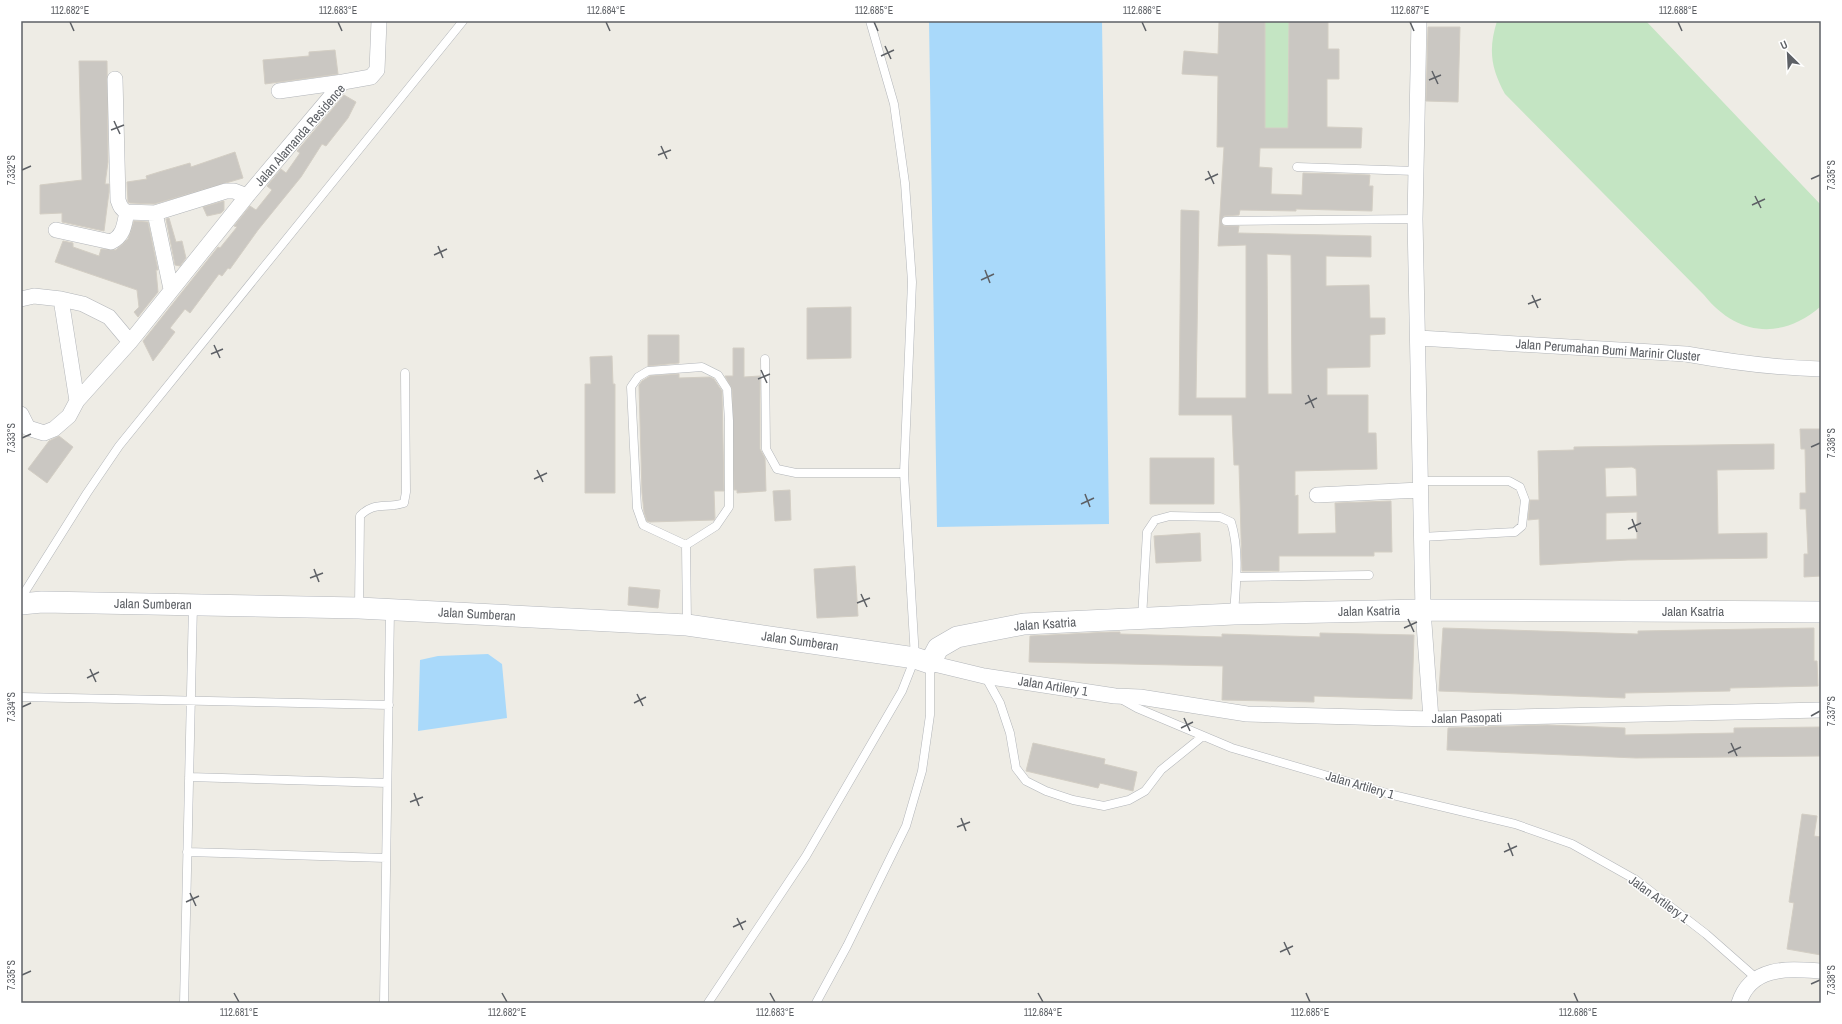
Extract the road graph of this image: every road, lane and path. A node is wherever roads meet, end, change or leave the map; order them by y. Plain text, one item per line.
1 (379, 21) edge
2 (462, 21) edge
3 (870, 21) edge
4 (1419, 21) edge
5 (115, 79) dead end
6 (343, 82) junction
7 (279, 91) dead end
8 (1297, 167) dead end
9 (1416, 171) junction
10 (247, 196) junction
11 (128, 212) junction
12 (155, 212) junction
13 (1415, 219) junction
14 (1226, 221) dead end
15 (56, 230) dead end
16 (171, 289) junction
17 (21, 299) edge
18 (61, 299) junction
19 (1419, 338) junction
20 (130, 342) junction
21 (765, 359) dead end
22 (1821, 369) edge
23 (405, 373) dead end
24 (77, 401) junction
25 (21, 414) edge
26 (904, 473) junction
27 (1420, 485) junction
28 (1317, 495) dead end
29 (1421, 537) junction
30 (686, 545) junction
31 (1369, 575) dead end
32 (1237, 576) junction
33 (21, 598) edge
34 (21, 604) edge
35 (193, 604) junction
36 (359, 608) junction
37 (390, 610) junction
38 (1423, 610) junction
39 (1821, 612) edge
40 (1234, 614) junction
41 (1142, 619) junction
42 (687, 625) junction
43 (923, 661) junction
44 (984, 676) junction
45 (1115, 696) junction
46 (21, 697) edge
47 (191, 701) junction
48 (389, 705) junction
49 (1821, 710) edge
50 (1431, 719) junction
51 (1203, 736) junction
52 (189, 777) junction
53 (388, 783) junction
54 (187, 852) junction
55 (386, 858) junction
56 (1821, 971) edge
57 (1756, 978) junction
58 (184, 1003) edge
59 (384, 1003) edge
60 (708, 1003) edge
61 (816, 1003) edge
62 (1739, 1003) edge

1 - 6 street, Jalan Alamanda Residence
2 - 33 lane
3 - 26 lane
4 - 9 street
5 - 11 street
6 - 7 street
6 - 10 street, Jalan Alamanda Residence
8 - 9 lane
9 - 13 street
10 - 12 street, Jalan Alamanda Residence
10 - 16 street, Jalan Alamanda Residence
11 - 12 street, Jalan Alamanda Residence
11 - 15 street
12 - 16 street
13 - 14 lane
13 - 19 street
16 - 20 street, Jalan Alamanda Residence
17 - 18 street
18 - 20 street
18 - 24 street
19 - 22 street, Jalan Perumahan Bumi Marinir Cluster
19 - 27 street
20 - 24 street, Jalan Alamanda Residence
21 - 26 lane
23 - 36 lane
24 - 25 street, Jalan Alamanda Residence
26 - 43 lane
27 - 28 street
27 - 29 street
27 - 29 lane
29 - 38 street
30 - 30 lane
30 - 42 lane
31 - 32 lane
32 - 40 lane
32 - 41 lane
34 - 35 street, Jalan Sumberan
35 - 36 street, Jalan Sumberan
35 - 47 lane
36 - 37 street, Jalan Sumberan
37 - 42 street, Jalan Sumberan
37 - 48 lane
38 - 39 street, Jalan Ksatria
38 - 40 street, Jalan Ksatria
38 - 50 street
40 - 41 street, Jalan Ksatria
41 - 43 street, Jalan Ksatria
42 - 43 street, Jalan Sumberan
43 - 44 street, Jalan Artilery 1
43 - 60 lane
43 - 61 lane
44 - 45 street, Jalan Artilery 1
44 - 51 lane
45 - 50 street, Jalan Pasopati
45 - 51 lane, Jalan Artilery 1
46 - 47 lane
47 - 48 lane
47 - 52 lane
48 - 53 lane
49 - 50 street, Jalan Pasopati
51 - 57 lane, Jalan Artilery 1
52 - 53 lane
52 - 54 lane
53 - 55 lane
54 - 55 lane
54 - 58 lane
55 - 59 lane
56 - 57 street
57 - 62 street

